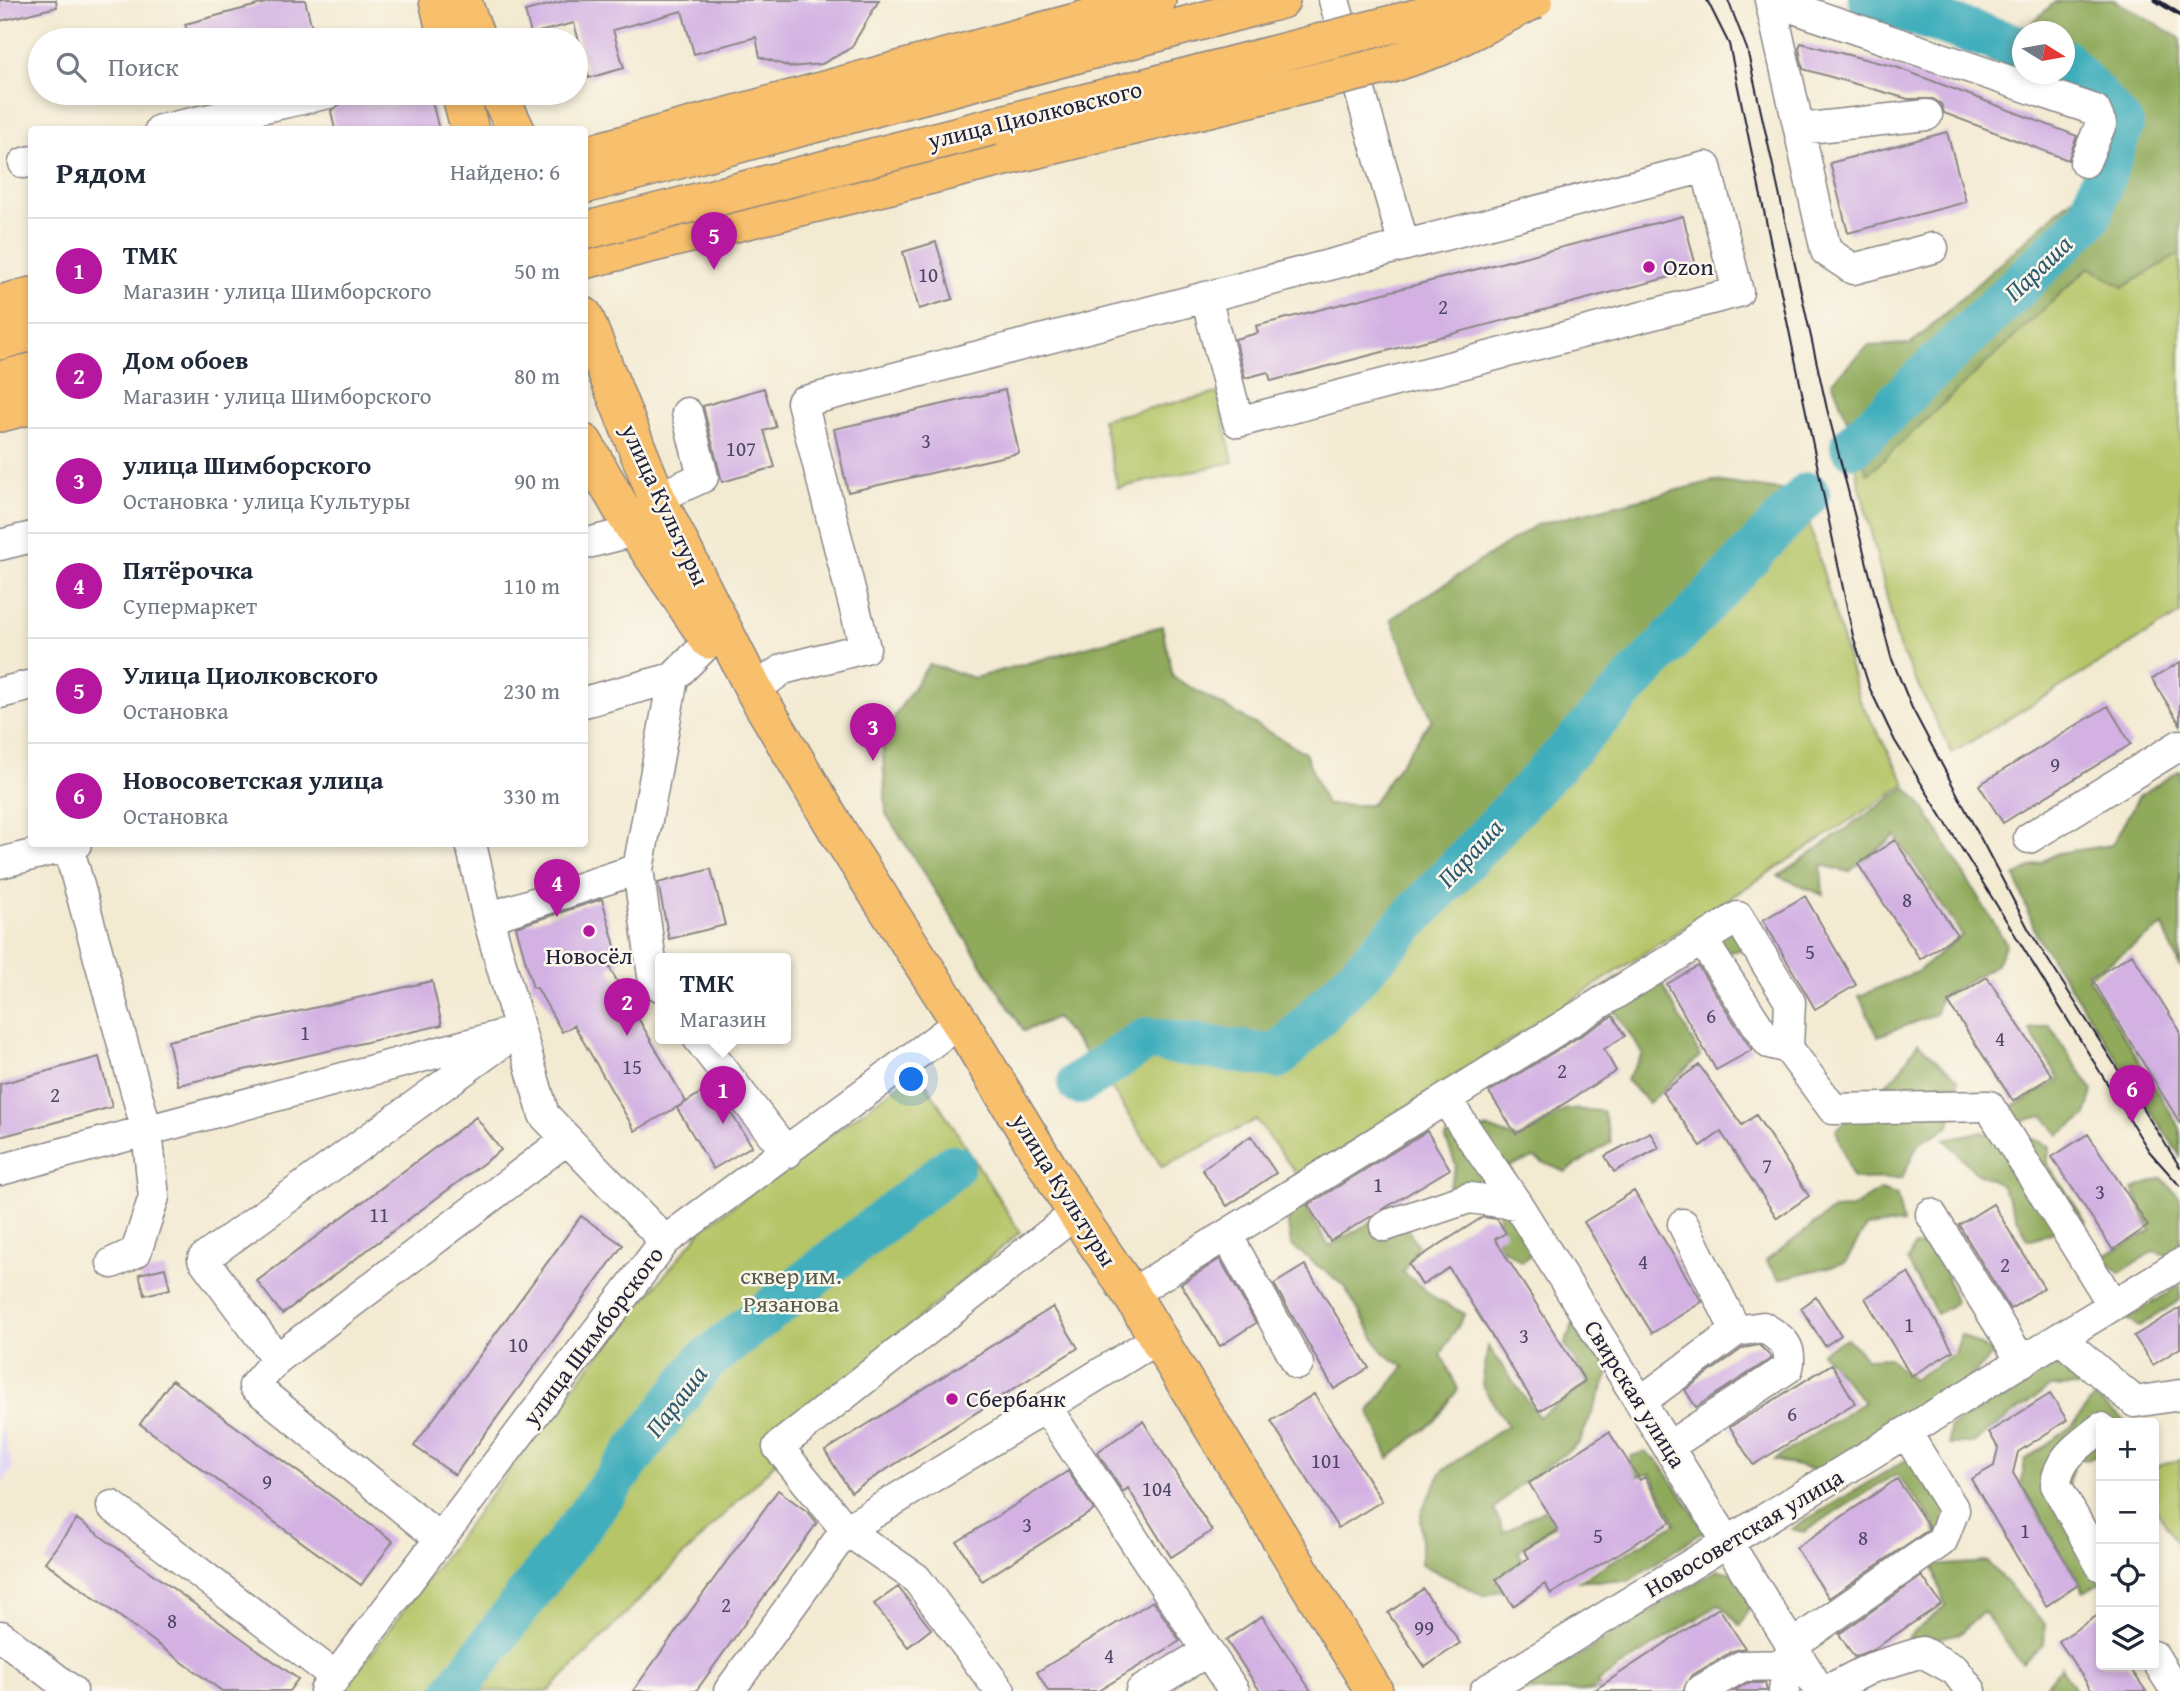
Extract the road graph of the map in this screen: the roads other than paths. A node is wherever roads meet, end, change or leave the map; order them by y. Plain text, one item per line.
1 (438, 0) edge
2 (462, 0) edge
3 (1157, 0) edge
4 (1281, 0) edge
5 (1334, 0) edge
6 (1486, 0) edge
7 (1534, 0) edge
8 (1770, 0) edge
9 (444, 28) edge
10 (472, 28) edge
11 (274, 105) edge
12 (463, 105) edge
13 (504, 105) edge
14 (1927, 115) dead end
15 (178, 126) edge
16 (469, 126) edge
17 (514, 126) edge
18 (1799, 129) junction
19 (588, 154) edge
20 (2085, 162) dead end
21 (588, 184) edge
22 (588, 230) edge
23 (1404, 245) junction
24 (1933, 248) dead end
25 (588, 259) edge
26 (1206, 296) junction
27 (28, 297) edge
28 (0, 304) edge
29 (588, 326) edge
30 (28, 333) edge
31 (0, 341) edge
32 (28, 373) edge
33 (0, 380) edge
34 (28, 406) edge
35 (0, 413) edge
36 (687, 413) dead end
37 (588, 450) edge
38 (657, 498) junction
39 (635, 531) junction
40 (28, 538) edge
41 (588, 543) edge
42 (0, 545) edge
43 (710, 641) junction
44 (673, 678) junction
45 (28, 686) edge
46 (754, 690) junction
47 (0, 693) edge
48 (588, 701) edge
49 (2180, 745) edge
50 (2029, 838) dead end
51 (64, 847) edge
52 (73, 847) edge
53 (472, 847) edge
54 (0, 863) edge
55 (638, 869) junction
56 (488, 918) junction
57 (1702, 940) junction
58 (655, 979) edge
59 (960, 1022) junction
60 (518, 1031) junction
61 (703, 1044) edge
62 (1788, 1048) junction
63 (1446, 1100) junction
64 (147, 1131) junction
65 (567, 1139) junction
66 (787, 1153) junction
67 (0, 1170) edge
68 (1517, 1204) junction
69 (1076, 1213) junction
70 (1931, 1214) dead end
71 (1683, 1224) dead end
72 (1385, 1226) dead end
73 (1227, 1235) junction
74 (665, 1241) junction
75 (111, 1263) dead end
76 (2180, 1264) edge
77 (1131, 1294) junction
78 (2113, 1305) junction
79 (1736, 1331) junction
80 (1158, 1338) junction
81 (2060, 1338) junction
82 (277, 1359) junction
83 (2022, 1362) junction
84 (1298, 1364) dead end
85 (2180, 1395) edge
86 (1640, 1402) junction
87 (2135, 1402) junction
88 (1046, 1407) junction
89 (2114, 1418) edge
90 (2096, 1432) edge
91 (1907, 1434) junction
92 (1668, 1447) junction
93 (112, 1506) dead end
94 (846, 1530) junction
95 (440, 1539) junction
96 (1727, 1542) junction
97 (2096, 1557) edge
98 (1, 1636) edge
99 (1208, 1651) junction
100 (2159, 1664) edge
101 (1788, 1667) edge
102 (331, 1684) edge
103 (72, 1691) edge
104 (729, 1691) edge
105 (1000, 1691) edge
106 (1142, 1691) edge
107 (1234, 1691) edge
108 (1374, 1691) edge
109 (1485, 1691) edge
110 (1700, 1691) edge
111 (1820, 1691) edge
112 (1826, 1691) edge
113 (1971, 1691) edge
114 (2176, 1691) edge

1 - 9 main road
2 - 10 main road
3 - 19 main road
4 - 21 main road, улица Циолковского
5 - 23 street
6 - 22 main road, улица Циолковского, bridge
7 - 25 main road, bridge
8 - 18 street
8 - 20 street
11 - 15 street
12 - 16 main road
13 - 17 main road
14 - 18 street
18 - 24 street
23 - 26 street
23 - 26 street
26 - 46 street
27 - 28 main road
29 - 38 main road, улица Культуры
30 - 31 main road
32 - 33 main road
34 - 35 main road
36 - 38 street
37 - 39 main road, улица Культуры
38 - 46 main road, улица Культуры
39 - 41 street
39 - 43 main road, улица Культуры
40 - 42 street
43 - 44 street
43 - 46 main road, улица Культуры
44 - 48 street
44 - 55 street
45 - 47 street
46 - 59 main road, улица Культуры
49 - 50 street
51 - 54 street
52 - 64 street
53 - 56 street
55 - 56 street
55 - 58 street
56 - 60 street
57 - 62 street
57 - 62 street
57 - 63 street
59 - 66 street, улица Шимборского
59 - 69 main road, улица Культуры
60 - 64 street
60 - 65 street
60 - 82 street
61 - 66 street
62 - 78 street
63 - 68 street, Свирская улица
63 - 73 street
64 - 67 street
64 - 75 street
65 - 74 street
65 - 82 street
66 - 74 street, улица Шимборского
68 - 72 street
68 - 86 street, Свирская улица
69 - 77 main road, улица Культуры
69 - 94 street
70 - 83 street
71 - 79 street
73 - 77 street
73 - 84 street
74 - 95 street, улица Шимборского
76 - 78 street, Новосоветская улица
77 - 80 main road, улица Культуры
78 - 81 street, Новосоветская улица
79 - 86 street
79 - 92 street
80 - 88 street
80 - 108 main road, улица Культуры
81 - 83 street, Новосоветская улица
81 - 87 street
82 - 95 street
83 - 91 street, Новосоветская улица
85 - 87 street
86 - 92 street, Свирская улица
87 - 89 street
88 - 94 street
88 - 99 street
90 - 97 street
91 - 96 street, Новосоветская улица
91 - 101 street
92 - 96 street, Свирская улица
93 - 102 street
94 - 104 street
94 - 105 street
95 - 102 street, улица Шимборского
96 - 101 street, Свирская улица
96 - 109 street, Новосоветская улица
98 - 103 street
99 - 106 street
99 - 107 street
100 - 114 street
101 - 110 street
101 - 111 street, Свирская улица
112 - 113 street

